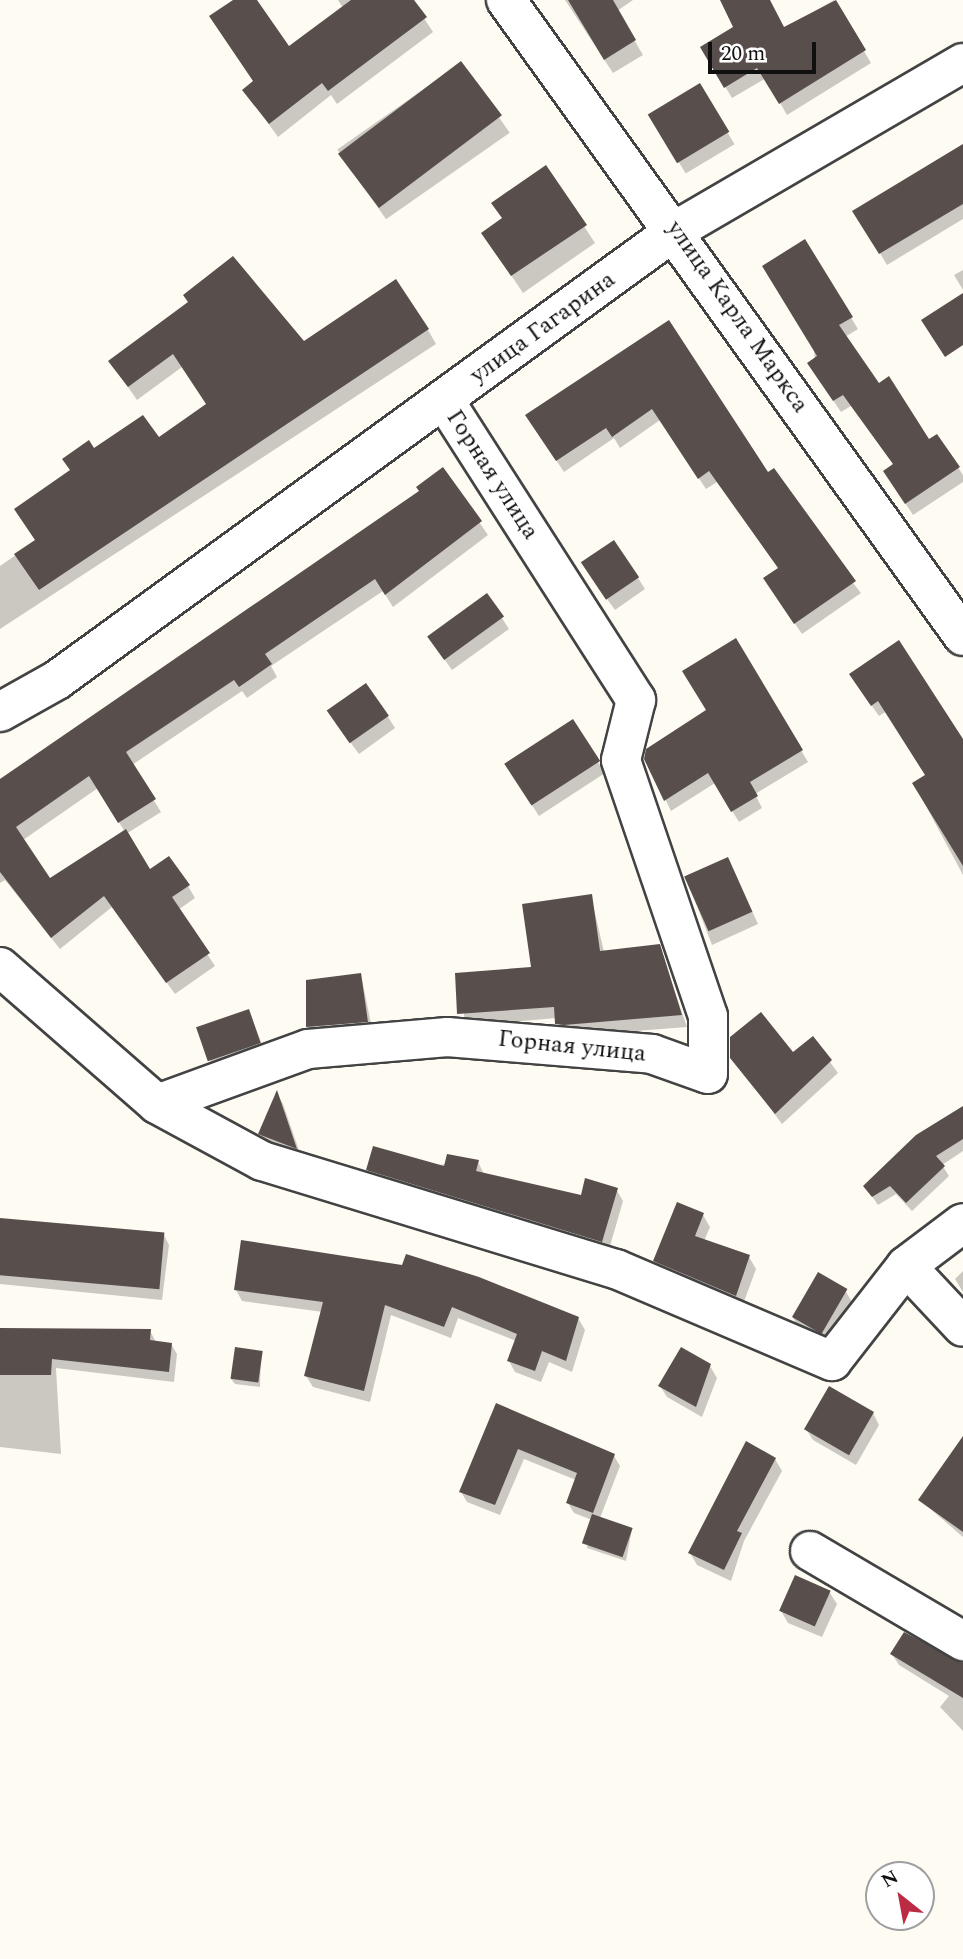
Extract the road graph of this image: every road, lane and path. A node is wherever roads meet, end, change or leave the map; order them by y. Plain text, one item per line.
1 (506, 0) edge
2 (963, 63) edge
3 (676, 230) junction
4 (444, 401) junction
5 (963, 636) edge
6 (0, 712) edge
7 (0, 967) edge
8 (157, 1104) junction
9 (963, 1223) edge
10 (906, 1266) junction
11 (963, 1326) edge
12 (810, 1551) dead end
13 (963, 1641) edge

1 - 3 street, улица Карла Маркса
2 - 3 street, улица Гагарина
3 - 4 street, улица Гагарина
3 - 5 street, улица Карла Маркса
4 - 6 street, улица Гагарина
4 - 8 street, Горная улица
7 - 8 street
8 - 10 street
9 - 10 street
10 - 11 street
12 - 13 street

